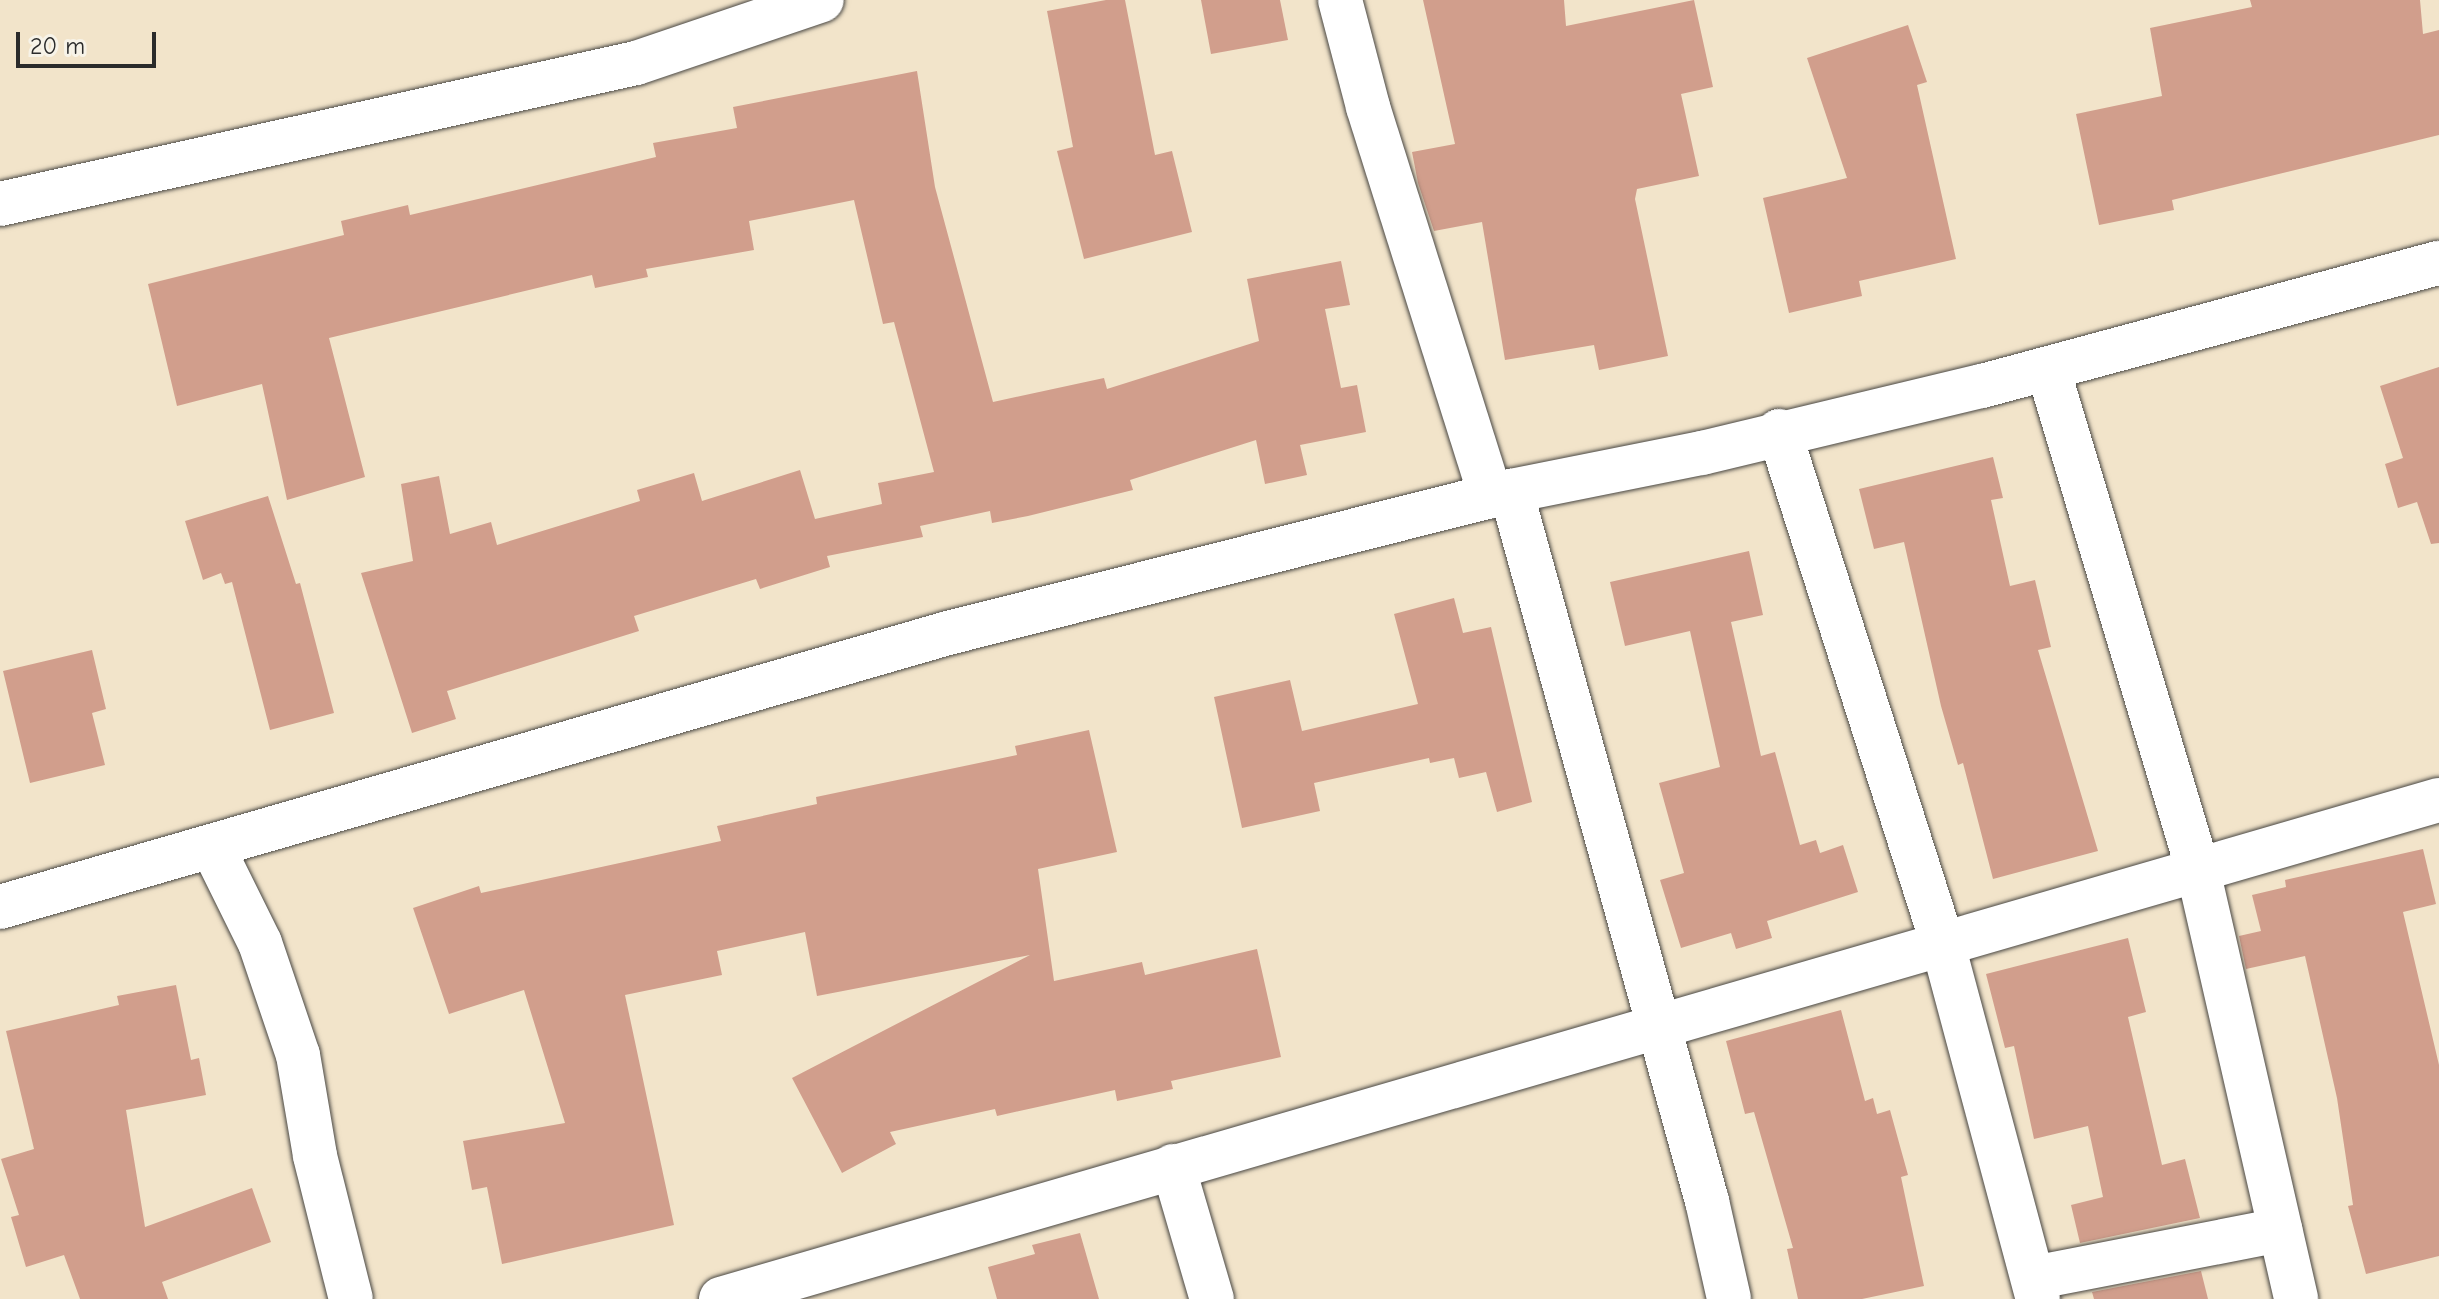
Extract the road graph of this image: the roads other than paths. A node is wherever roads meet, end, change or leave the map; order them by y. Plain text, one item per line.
1 (822, 0) edge
2 (1340, 0) edge
3 (0, 204) edge
4 (2439, 263) edge
5 (2048, 369) junction
6 (1779, 431) junction
7 (1501, 494) junction
8 (2439, 800) edge
9 (212, 846) junction
10 (2198, 870) junction
11 (0, 907) edge
12 (1943, 945) junction
13 (1656, 1028) junction
14 (1173, 1166) junction
15 (2280, 1230) junction
16 (2035, 1288) edge
17 (351, 1299) edge
18 (721, 1299) edge
19 (1212, 1299) edge
20 (1729, 1299) edge
21 (2296, 1299) edge

1 - 3 street
2 - 7 street
4 - 5 street
5 - 6 street
5 - 10 street
6 - 7 street
6 - 12 street
7 - 9 street
7 - 13 street
8 - 10 street
9 - 11 street
9 - 17 street
10 - 12 street
10 - 15 street
12 - 13 street
12 - 16 street
13 - 14 street
13 - 20 street
14 - 18 street
14 - 19 street
15 - 16 street
15 - 21 street

